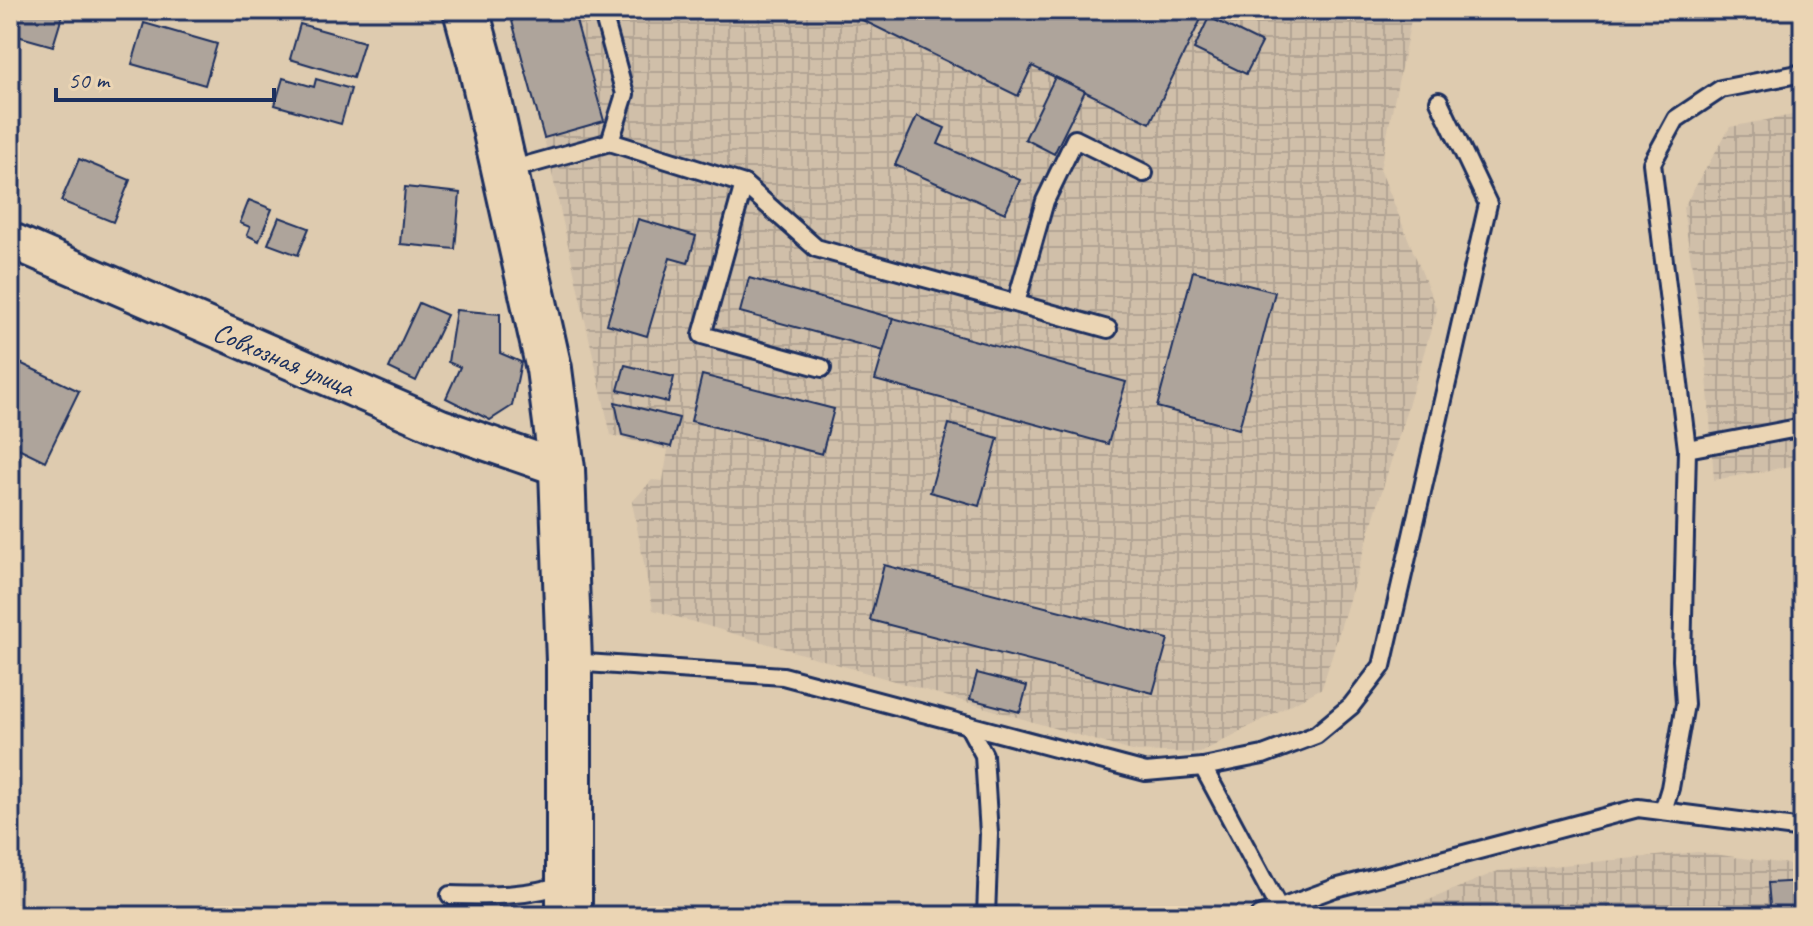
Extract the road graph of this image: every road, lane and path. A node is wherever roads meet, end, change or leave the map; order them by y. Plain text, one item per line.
1 (466, 10) edge
2 (602, 10) edge
3 (1803, 73) edge
4 (1439, 101) dead end
5 (610, 142) junction
6 (505, 171) junction
7 (1144, 173) dead end
8 (744, 184) junction
9 (10, 240) edge
10 (1016, 303) junction
11 (1108, 329) dead end
12 (822, 368) dead end
13 (1803, 427) edge
14 (1687, 449) junction
15 (562, 469) junction
16 (569, 662) junction
17 (968, 725) junction
18 (1203, 767) junction
19 (1663, 811) junction
20 (1803, 829) edge
21 (450, 895) dead end
22 (569, 899) edge
23 (1285, 912) edge
24 (986, 916) edge
25 (1259, 916) edge

1 - 6 street
2 - 5 lane
3 - 14 lane
4 - 18 lane
5 - 6 lane
5 - 8 lane
6 - 15 street
7 - 10 lane
8 - 10 lane
8 - 12 lane
9 - 15 street, Совхозная улица
10 - 11 lane
13 - 14 lane
14 - 19 lane
15 - 16 street
16 - 17 lane
16 - 22 street
17 - 18 lane
17 - 24 lane
18 - 23 lane
19 - 20 lane
19 - 23 lane
21 - 22 lane
23 - 25 lane

